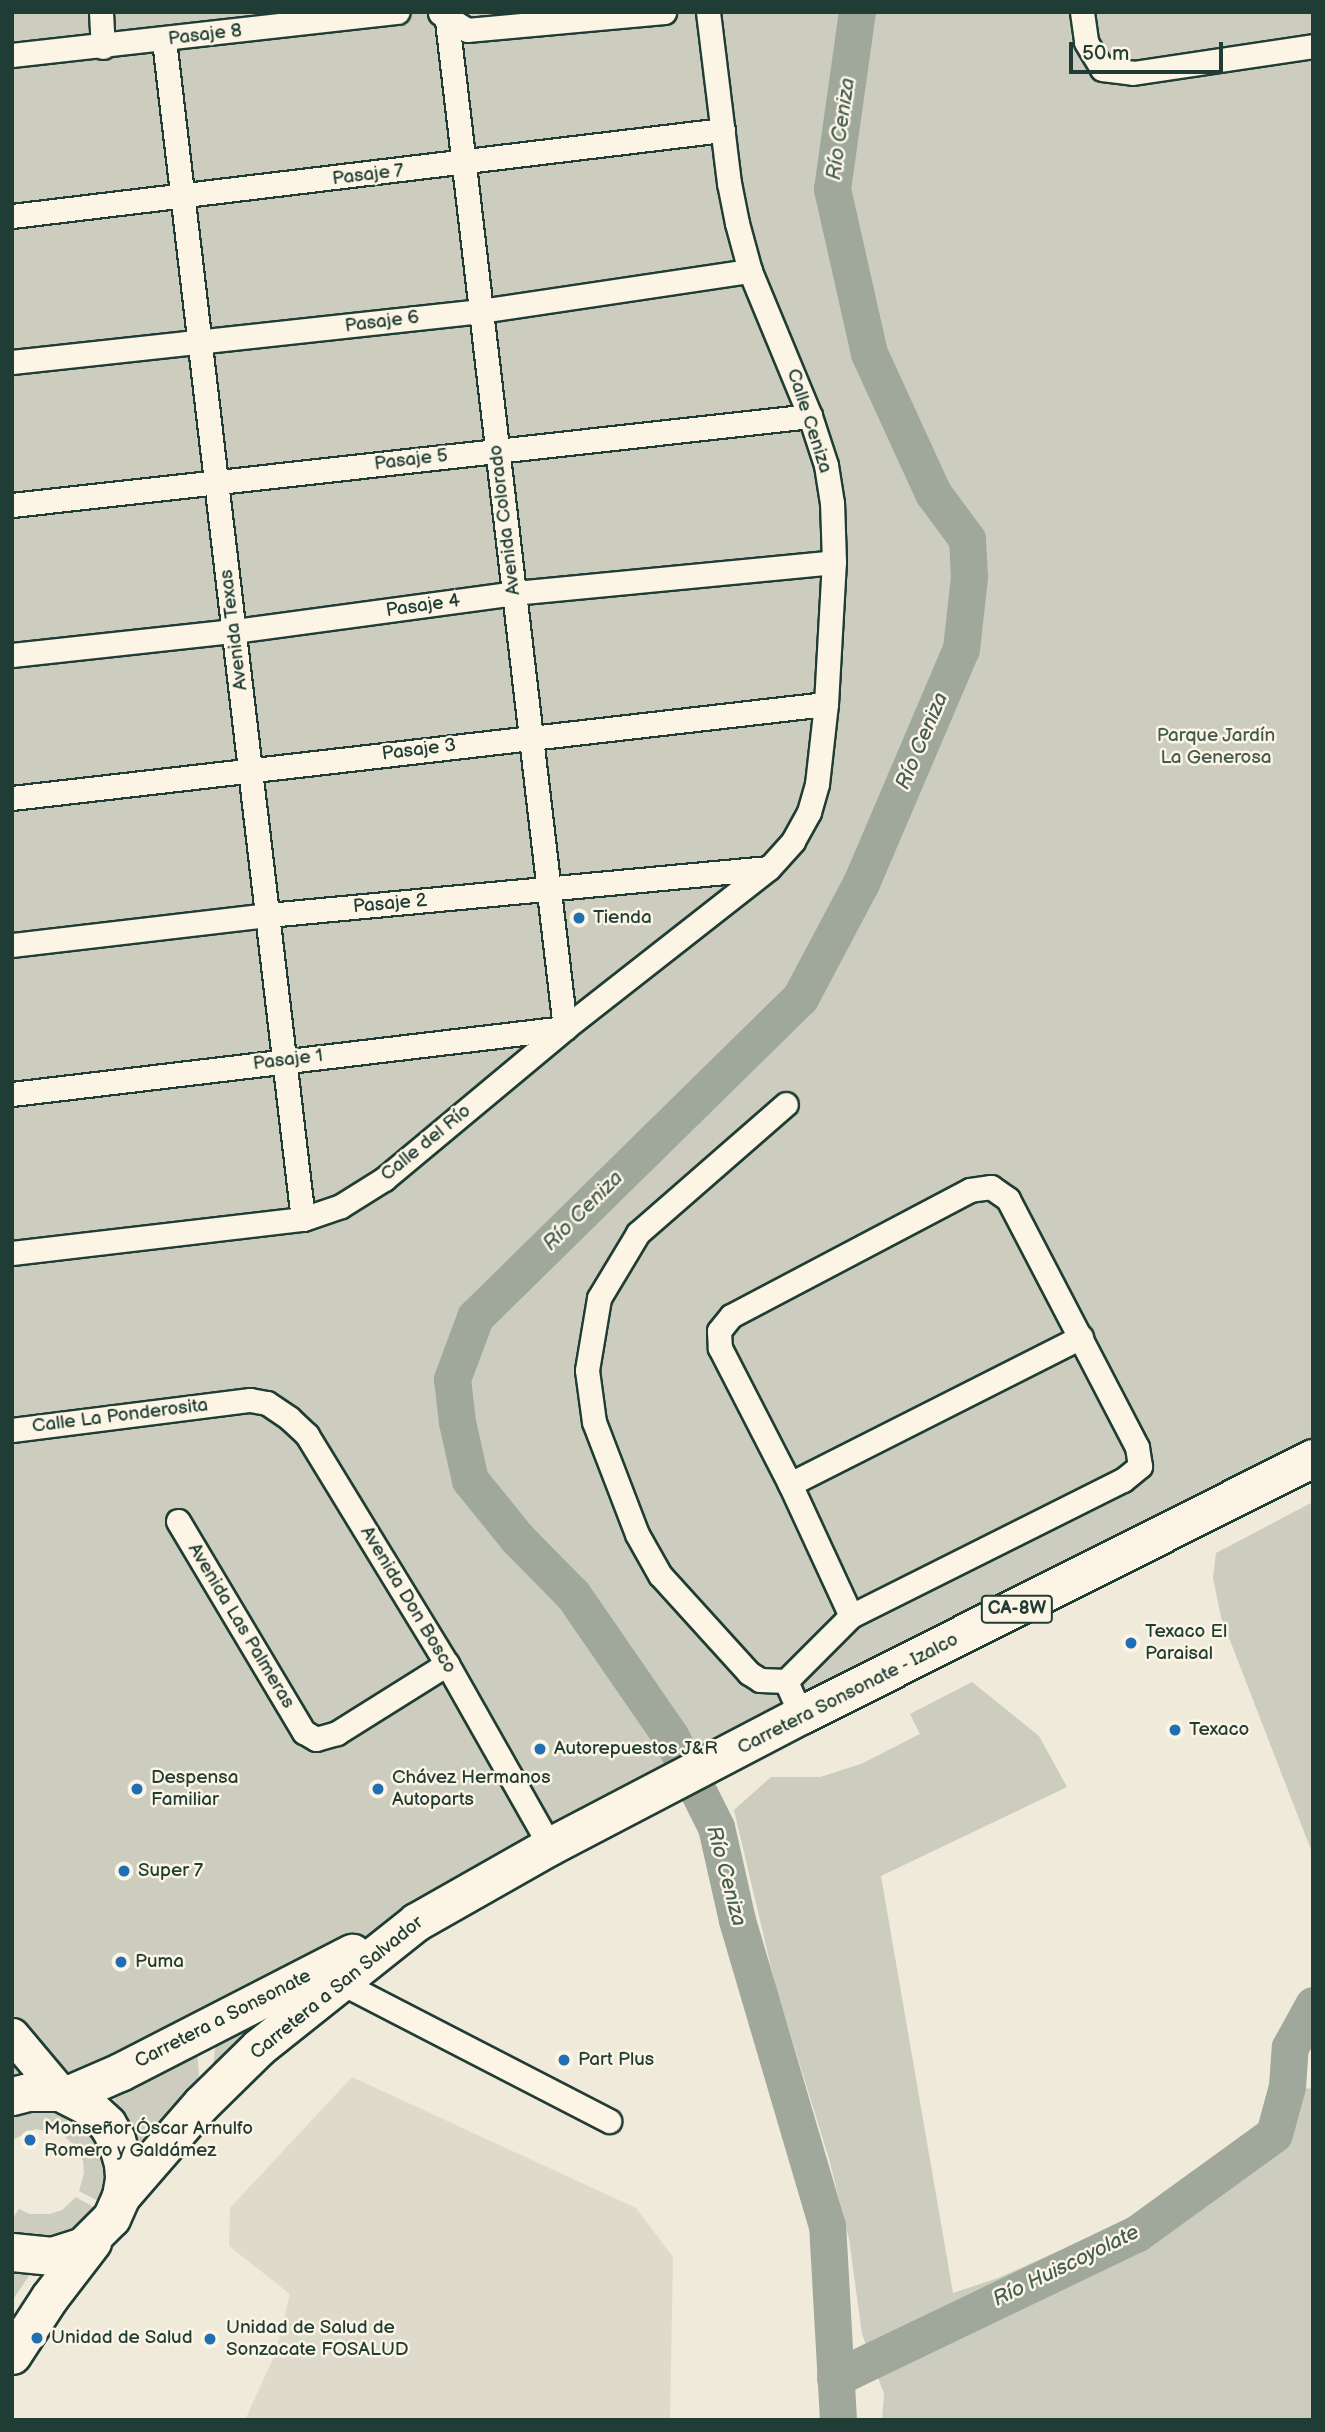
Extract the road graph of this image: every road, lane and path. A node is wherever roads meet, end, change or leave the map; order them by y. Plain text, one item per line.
1 (101, 12) edge
2 (398, 12) edge
3 (664, 12) edge
4 (708, 12) edge
5 (1082, 12) edge
6 (444, 13) edge
7 (260, 20) edge
8 (164, 40) junction
9 (1313, 46) edge
10 (103, 47) junction
11 (12, 55) edge
12 (723, 130) junction
13 (464, 163) junction
14 (183, 197) junction
15 (12, 216) edge
16 (750, 271) junction
17 (481, 311) junction
18 (200, 343) junction
19 (12, 362) edge
20 (810, 416) junction
21 (497, 450) junction
22 (216, 483) junction
23 (12, 505) edge
24 (834, 562) junction
25 (514, 593) junction
26 (234, 631) junction
27 (12, 655) edge
28 (826, 704) junction
29 (531, 737) junction
30 (251, 771) junction
31 (12, 798) edge
32 (769, 868) junction
33 (548, 890) junction
34 (268, 915) junction
35 (12, 945) edge
36 (565, 1028) junction
37 (285, 1060) junction
38 (12, 1094) edge
39 (786, 1104) dead end
40 (303, 1219) junction
41 (12, 1253) edge
42 (1081, 1337) junction
43 (228, 1403) joint
44 (12, 1430) edge
45 (1313, 1458) edge
46 (790, 1484) junction
47 (178, 1521) dead end
48 (851, 1616) junction
49 (447, 1664) junction
50 (786, 1681) junction
51 (801, 1715) junction
52 (626, 1807) joint
53 (550, 1846) junction
54 (416, 1922) junction
55 (340, 1982) junction
56 (192, 2033) junction
57 (12, 2035) edge
58 (64, 2094) junction
59 (12, 2096) edge
60 (201, 2105) junction
61 (609, 2121) dead end
62 (121, 2196) junction
63 (96, 2236) junction
64 (12, 2252) edge
65 (12, 2355) edge

1 - 10 street
2 - 7 street, Pasaje 8
3 - 6 street
4 - 12 street, Calle Ceniza
5 - 9 street
6 - 13 street, Avenida Colorado
7 - 8 street, Pasaje 8
8 - 10 street, Pasaje 8
8 - 14 street, Avenida Texas
10 - 11 street, Pasaje 8
12 - 13 street, Pasaje 7
12 - 16 street, Calle Ceniza
13 - 14 street, Pasaje 7
13 - 17 street, Avenida Colorado
14 - 15 street, Pasaje 7
14 - 18 street, Avenida Texas
16 - 17 street, Pasaje 6
16 - 20 street, Calle Ceniza
17 - 18 street, Pasaje 6
17 - 21 street, Avenida Colorado
18 - 19 street, Pasaje 6
18 - 22 street, Avenida Texas
20 - 21 street, Pasaje 5
20 - 24 street, Calle Ceniza
21 - 22 street, Pasaje 5
21 - 25 street, Avenida Colorado
22 - 23 street, Pasaje 5
22 - 26 street, Avenida Texas
24 - 25 street, Pasaje 4
24 - 28 street, Calle Ceniza
25 - 26 street, Pasaje 4
25 - 29 street, Avenida Colorado
26 - 27 street, Pasaje 4
26 - 30 street, Avenida Texas
28 - 29 street, Pasaje 3
28 - 32 street, Calle Ceniza
29 - 30 street, Pasaje 3
29 - 33 street, Avenida Colorado
30 - 31 street, Pasaje 3
30 - 34 street, Avenida Texas
32 - 33 street, Pasaje 2
32 - 36 street, Calle del Río
33 - 34 street, Pasaje 2
33 - 36 street, Avenida Colorado
34 - 35 street, Pasaje 2
34 - 37 street, Avenida Texas
36 - 37 street, Pasaje 1
36 - 40 street, Calle del Río
37 - 38 street, Pasaje 1
37 - 40 street, Avenida Texas
39 - 50 street
40 - 41 street, Calle del Río
42 - 46 street
42 - 46 street
42 - 48 street
43 - 44 street, Calle La Ponderosita
43 - 49 street, Avenida Don Bosco
45 - 51 main road, Carretera Sonsonate - Izalco / CA-8W
46 - 48 street
47 - 49 street, Avenida Las Palmeras
48 - 50 street
49 - 53 street, Avenida Don Bosco
50 - 51 street
51 - 52 main road, Carretera Sonsonate - Izalco / CA-8W
52 - 53 main road, Carretera a San Salvador
53 - 54 main road, Carretera a San Salvador
54 - 55 main road, Carretera a San Salvador
54 - 56 main road, Carretera a Sonsonate
55 - 60 main road, Carretera a San Salvador
55 - 61 street
56 - 58 main road, Carretera a Sonsonate
56 - 60 main road
57 - 58 main road
58 - 59 main road
58 - 62 main road
60 - 62 main road, Carretera a San Salvador
62 - 63 main road
63 - 64 main road
63 - 65 main road

